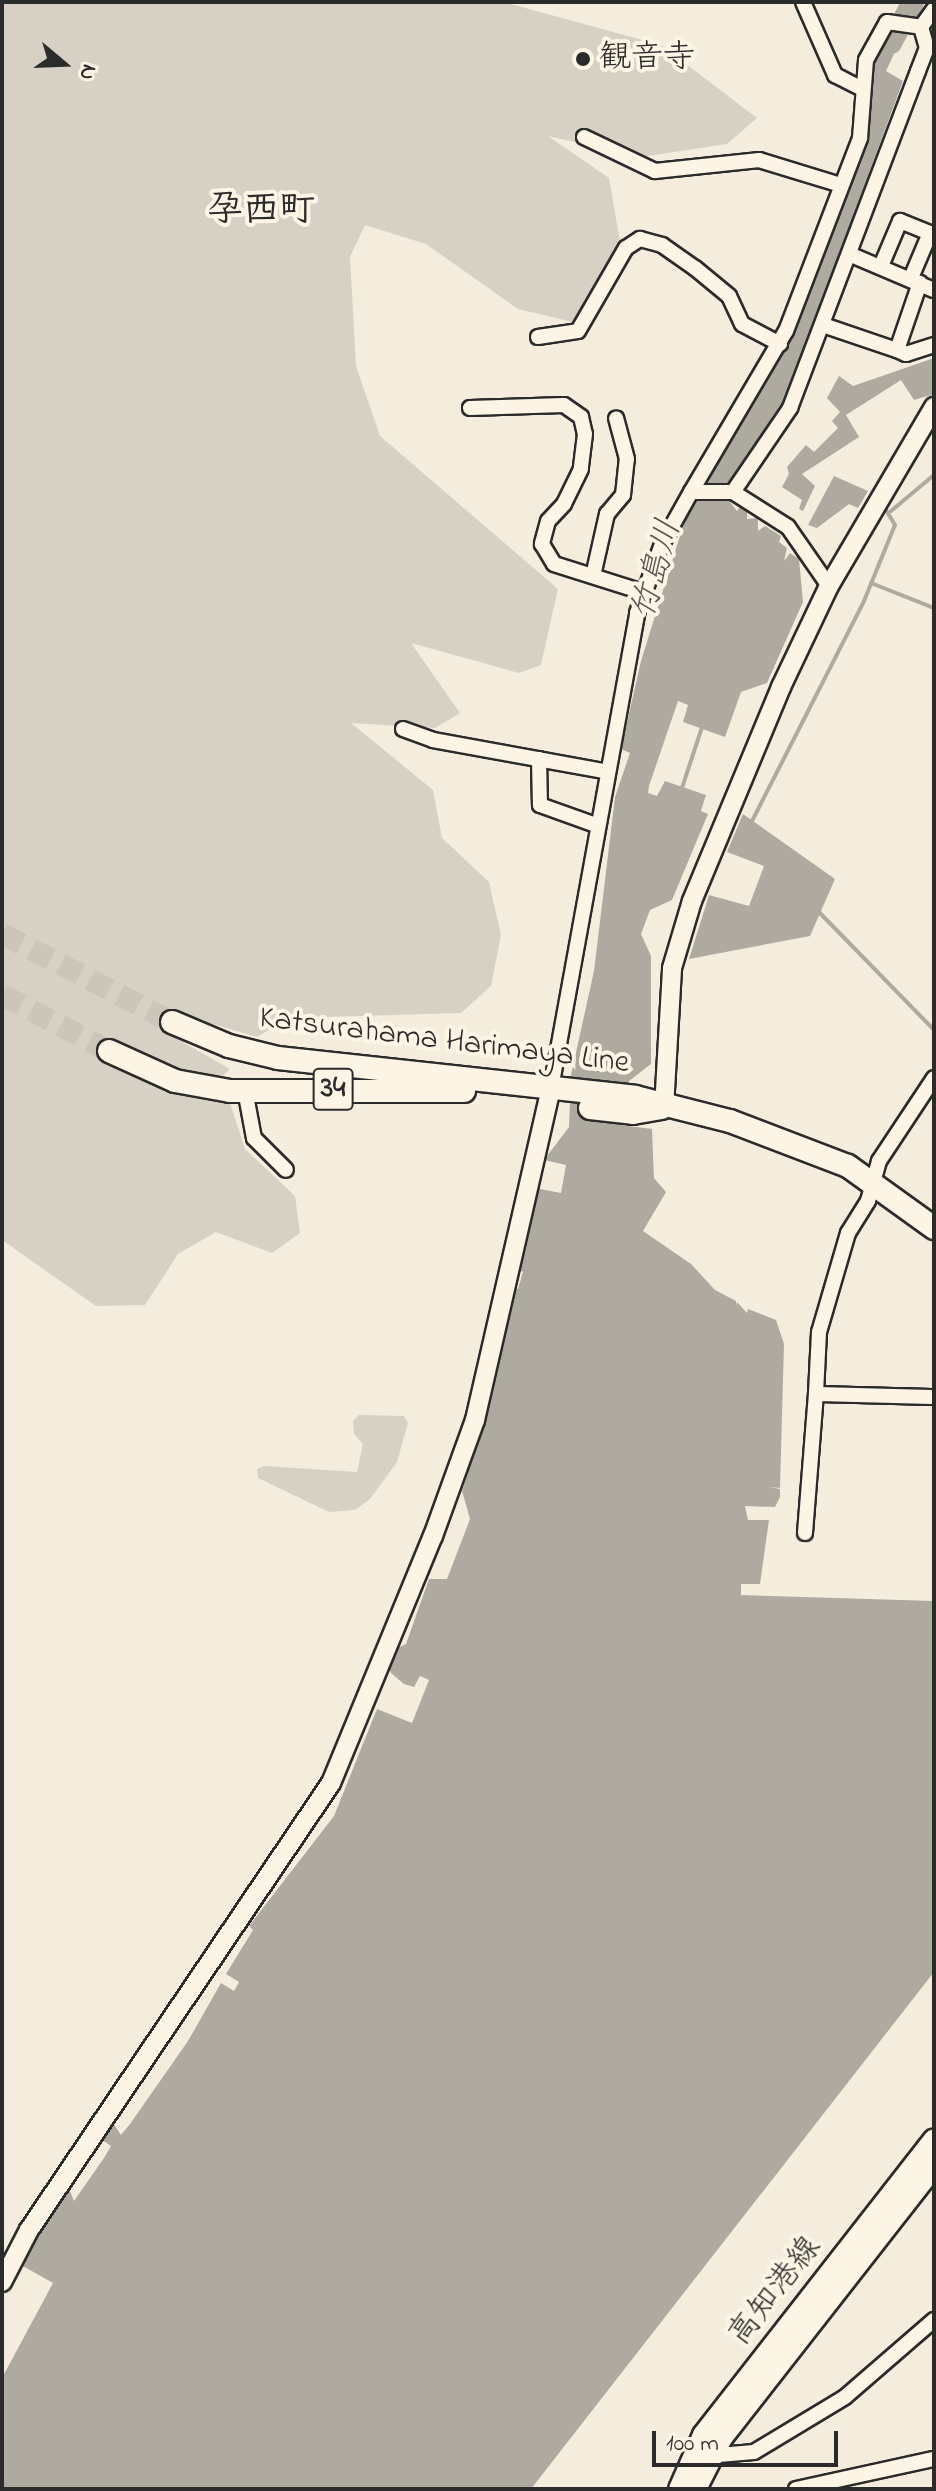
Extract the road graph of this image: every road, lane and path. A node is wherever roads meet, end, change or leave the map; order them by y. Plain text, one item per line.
1 (803, 2) edge
2 (934, 9) edge
3 (916, 25) junction
4 (930, 50) edge
5 (862, 89) junction
6 (584, 137) dead end
7 (841, 185) junction
8 (849, 254) junction
9 (881, 266) junction
10 (922, 284) edge
11 (823, 325) junction
12 (538, 337) dead end
13 (780, 344) junction
14 (934, 345) edge
15 (897, 350) junction
16 (470, 408) dead end
17 (933, 408) edge
18 (616, 418) dead end
19 (693, 492) junction
20 (731, 492) junction
21 (593, 576) junction
22 (829, 586) junction
23 (643, 592) junction
24 (403, 729) dead end
25 (539, 759) junction
26 (604, 771) junction
27 (596, 825) junction
28 (172, 1022) tunnel mouth
29 (109, 1051) tunnel mouth
30 (934, 1078) edge
31 (245, 1090) junction
32 (557, 1096) junction
33 (664, 1108) junction
34 (286, 1170) dead end
35 (873, 1182) junction
36 (934, 1228) edge
37 (816, 1394) junction
38 (934, 1397) edge
39 (805, 1533) dead end
40 (934, 2139) edge
41 (934, 2167) edge
42 (2, 2282) edge
43 (934, 2320) edge
44 (701, 2455) junction
45 (934, 2459) edge
46 (679, 2489) edge
47 (696, 2489) edge
48 (796, 2489) edge

1 - 5 street
2 - 3 street
3 - 4 street
3 - 5 street
4 - 8 street
5 - 7 street
6 - 7 street
7 - 13 street
8 - 9 street
8 - 11 street
9 - 10 street
9 - 10 street
10 - 15 street
11 - 15 street
11 - 20 street
12 - 13 street
13 - 19 street
14 - 15 street
16 - 21 street
17 - 22 street
18 - 21 street
19 - 20 street
19 - 23 street
20 - 22 street
21 - 23 street
22 - 33 street
23 - 26 street
24 - 25 street
25 - 26 street
25 - 27 street
26 - 27 street
27 - 32 street
28 - 32 main road, Katsurahama Harimaya Line / 34
29 - 31 main road, Katsurahama Harimaya Line / 34
30 - 35 street
31 - 32 main road, Katsurahama Harimaya Line / 34
31 - 34 street
32 - 33 main road, Katsurahama Harimaya Line / 34
32 - 42 street
33 - 35 main road, Katsurahama Harimaya Line / 34
35 - 36 main road, Katsurahama Harimaya Line / 34
35 - 37 street
37 - 38 street
37 - 39 street
40 - 44 main road, 高知港線
41 - 44 main road, 高知港線
43 - 44 street
44 - 46 main road, 高知港線
44 - 47 main road, 高知港線
45 - 48 street

